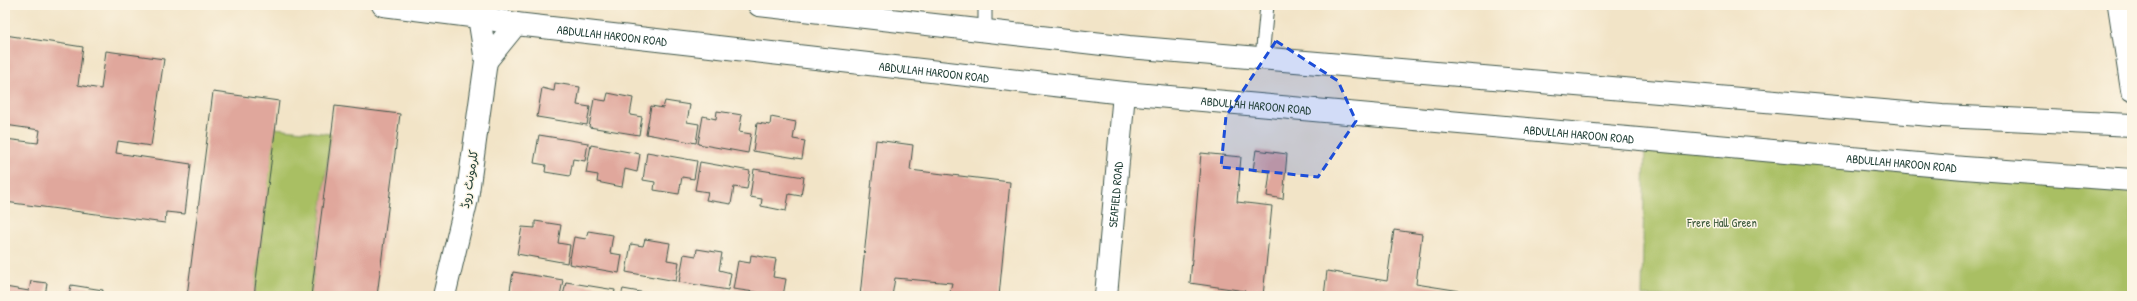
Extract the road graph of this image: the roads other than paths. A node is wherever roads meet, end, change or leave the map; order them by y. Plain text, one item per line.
1 (383, 5) edge
2 (759, 5) edge
3 (985, 5) edge
4 (1267, 5) edge
5 (2119, 5) edge
6 (479, 17) junction
7 (516, 24) junction
8 (985, 30) junction
9 (1262, 58) junction
10 (486, 61) junction
11 (2132, 90) edge
12 (1124, 93) junction
13 (2132, 125) edge
14 (2132, 180) edge
15 (444, 296) edge
16 (1106, 296) edge

1 - 6 main road, ABDULLAH HAROON ROAD
2 - 8 main road
3 - 8 lane
4 - 9 lane
5 - 11 main road
6 - 7 main road, ABDULLAH HAROON ROAD
6 - 10 main road
7 - 10 main road
7 - 12 main road, ABDULLAH HAROON ROAD
8 - 9 main road
9 - 13 main road
10 - 15 main road, کلرمونٹ روڈ
12 - 14 main road, ABDULLAH HAROON ROAD
12 - 16 main road, SEAFIELD ROAD

